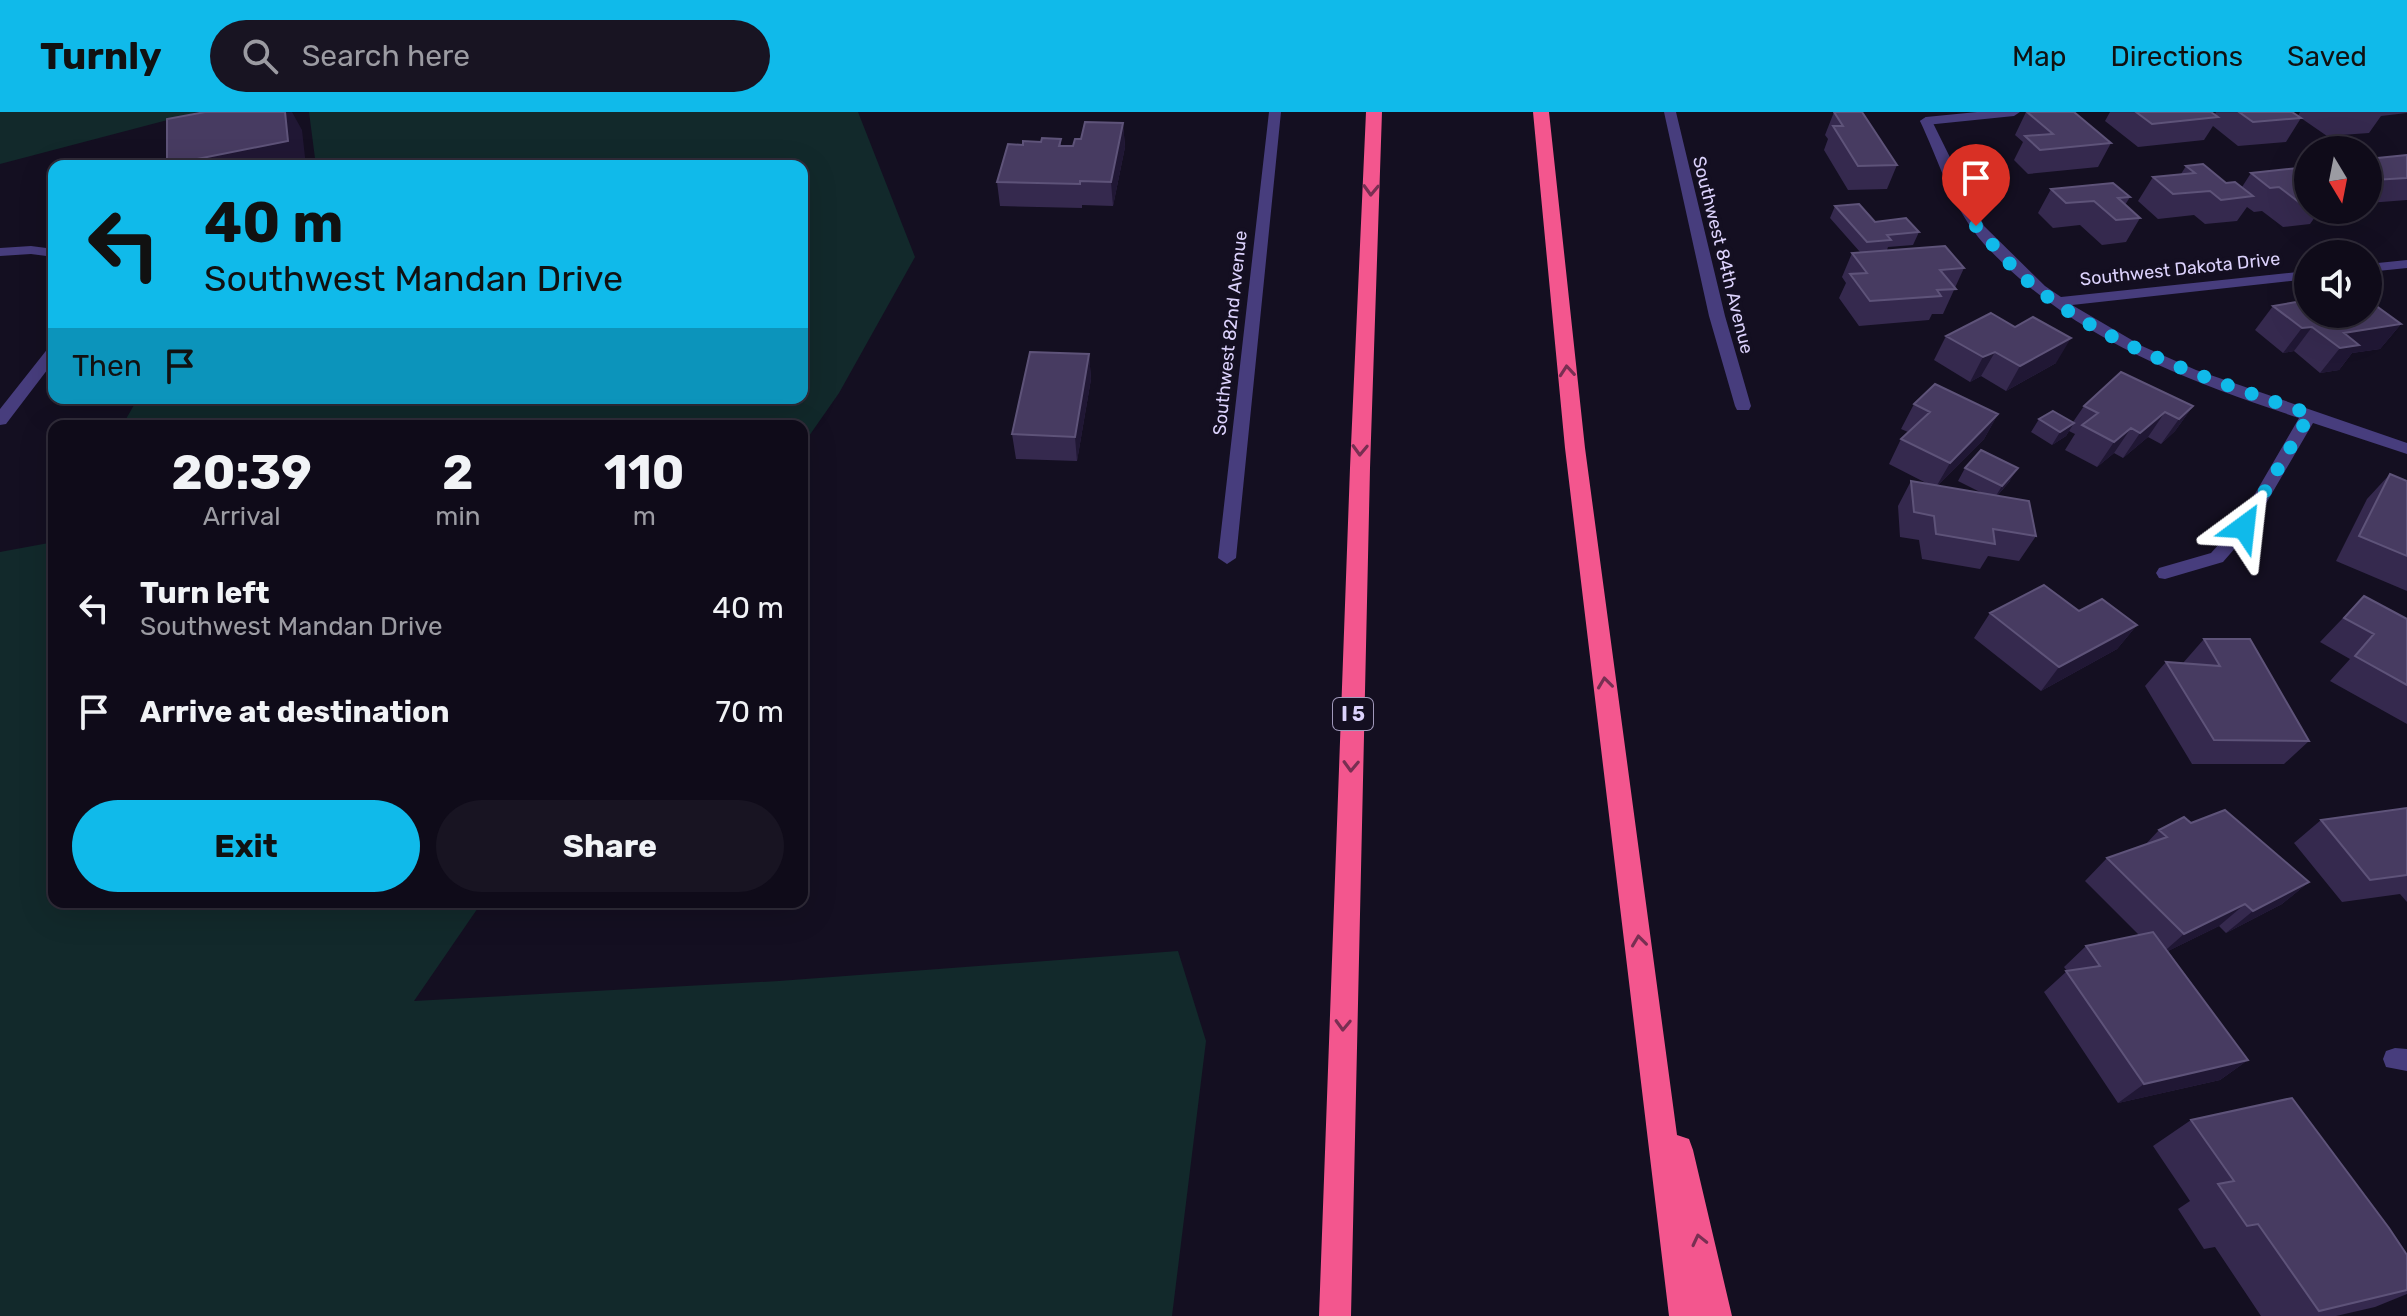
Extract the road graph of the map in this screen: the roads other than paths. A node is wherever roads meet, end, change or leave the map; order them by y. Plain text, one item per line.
1 (1275, 112) edge
2 (1374, 112) edge
3 (1541, 112) edge
4 (1670, 112) edge
5 (2014, 112) edge
6 (0, 252) edge
7 (48, 252) edge
8 (2407, 264) edge
9 (2382, 267) edge
10 (2294, 277) edge
11 (2057, 302) junction
12 (48, 358) edge
13 (1743, 406) dead end
14 (2310, 414) junction
15 (0, 420) edge
16 (2407, 449) edge
17 (1227, 558) dead end
18 (2165, 573) dead end
19 (1649, 1018) junction
20 (1335, 1316) edge
21 (1685, 1316) edge
22 (1716, 1316) edge

1 - 17 street, Southwest 82nd Avenue
2 -> 20 highway, I 5
19 -> 3 highway
4 - 13 street, Southwest 84th Avenue
5 - 11 street
6 - 7 street
8 - 9 street
10 - 11 street, Southwest Dakota Drive
11 - 14 street
12 - 15 street
14 - 16 street
14 - 18 street
19 - 21 highway
22 -> 19 highway

